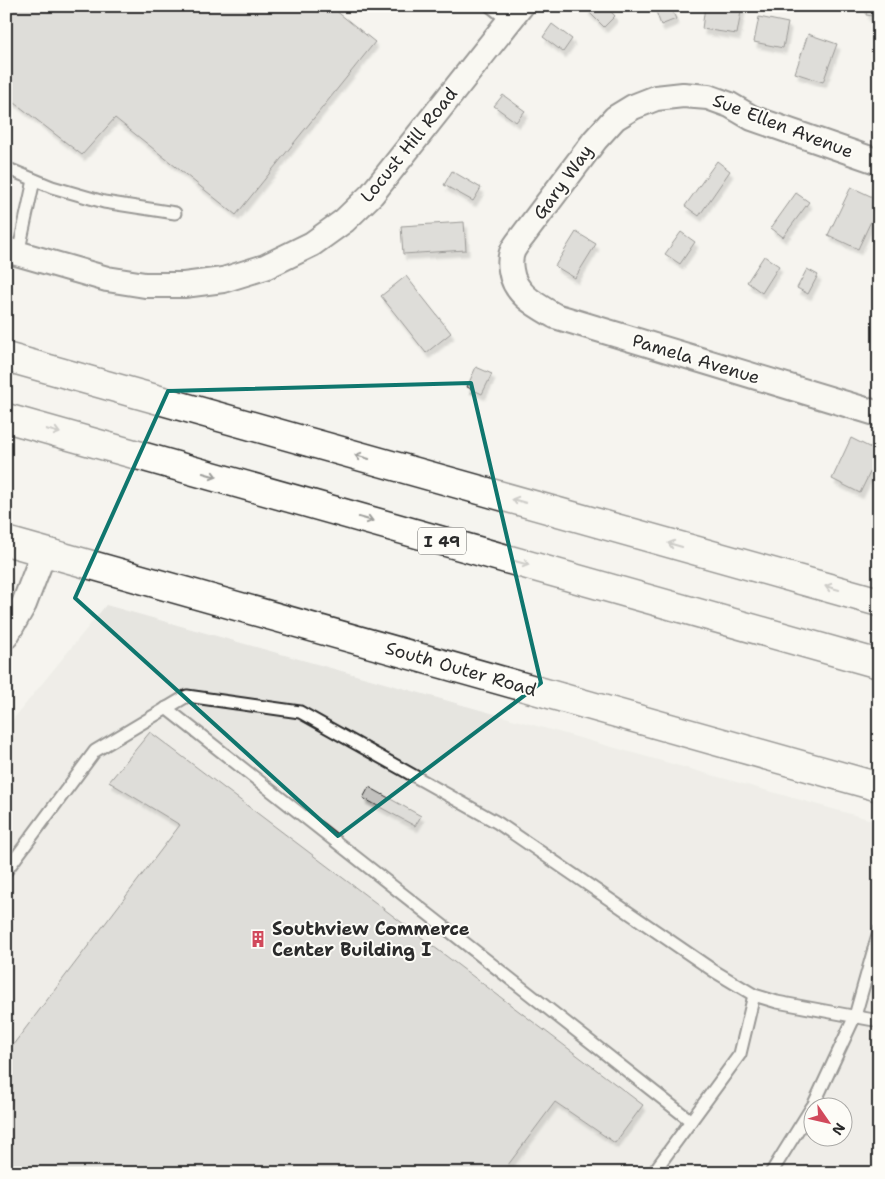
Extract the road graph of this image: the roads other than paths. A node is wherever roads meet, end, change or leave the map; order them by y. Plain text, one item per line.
1 (490, 6) edge
2 (515, 14) edge
3 (656, 98) joint
4 (879, 162) edge
5 (6, 168) edge
6 (34, 180) junction
7 (175, 213) dead end
8 (12, 252) edge
9 (519, 291) joint
10 (6, 357) edge
11 (879, 414) edge
12 (6, 418) edge
13 (6, 541) edge
14 (44, 552) junction
15 (879, 602) edge
16 (6, 636) edge
17 (879, 664) edge
18 (166, 708) junction
19 (879, 787) edge
20 (6, 871) edge
21 (879, 931) edge
22 (754, 994) junction
23 (855, 1016) junction
24 (879, 1021) edge
25 (818, 1096) edge
26 (691, 1121) junction
27 (802, 1124) edge
28 (653, 1173) edge
29 (771, 1173) edge

1 - 2 lane
2 - 8 street, Locust Hill Road
3 - 4 street, Sue Ellen Avenue
3 - 9 street, Gary Way
5 - 6 lane
6 - 7 lane
6 - 8 lane
9 - 11 street, Pamela Avenue
15 -> 10 main road
12 -> 17 main road, I 49
13 - 14 main road, South Outer Road
14 - 16 street
14 - 19 main road, South Outer Road
18 - 20 lane
18 - 22 lane
18 - 26 lane
21 - 23 lane
22 - 23 lane
22 - 26 lane
23 - 24 lane
23 - 25 lane
26 - 28 lane
27 - 29 lane

